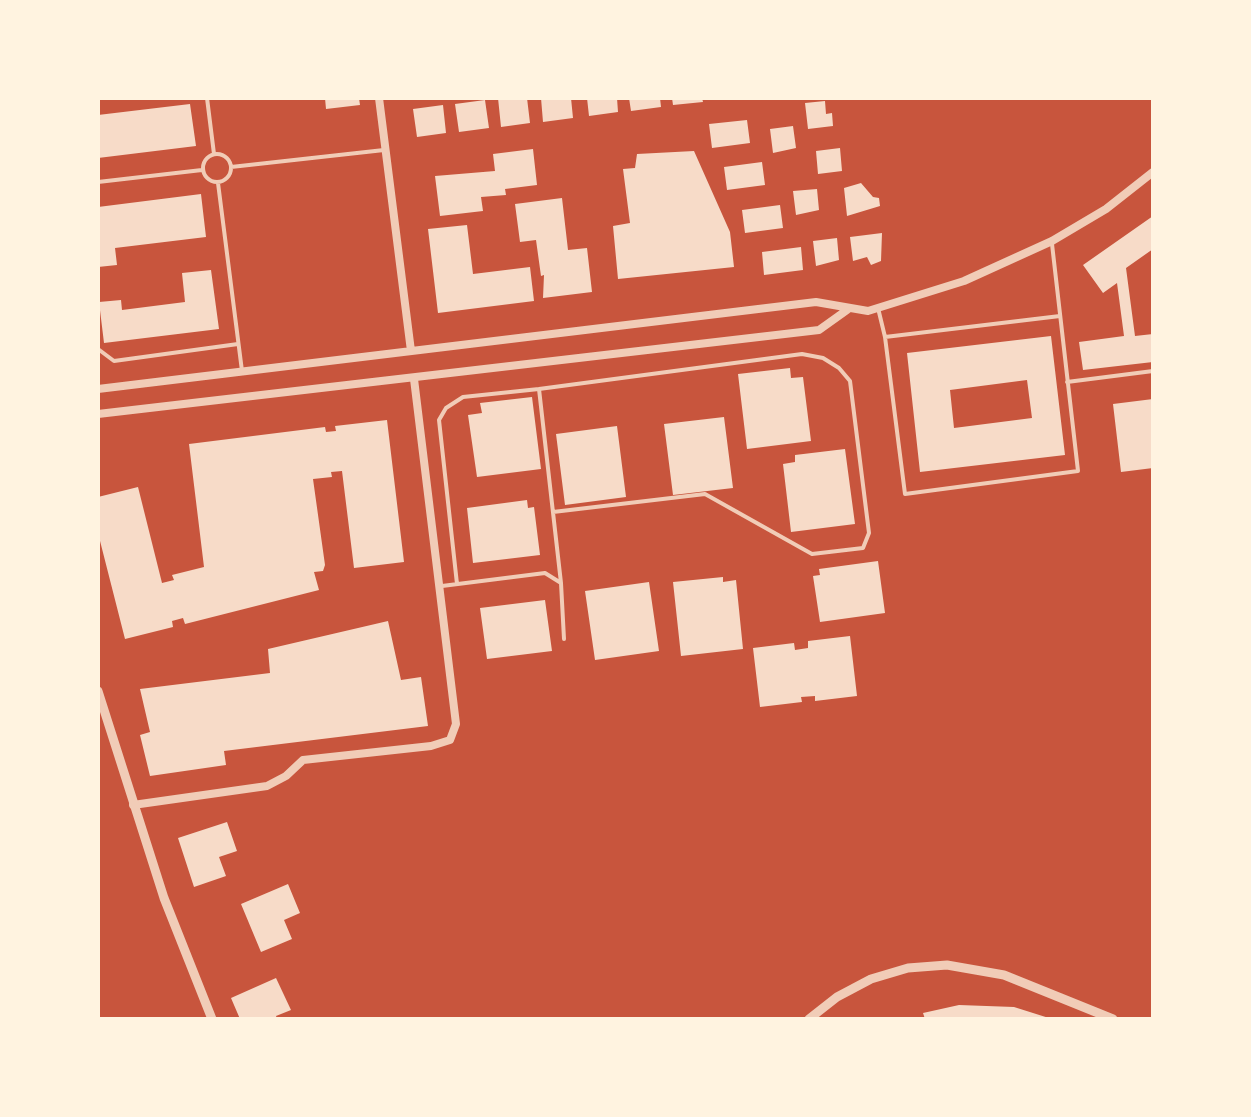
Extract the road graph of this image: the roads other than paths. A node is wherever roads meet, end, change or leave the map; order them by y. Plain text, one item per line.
1 (207, 98) edge
2 (379, 98) edge
3 (385, 149) junction
4 (214, 154) junction
5 (231, 167) junction
6 (202, 170) junction
7 (1153, 172) edge
8 (98, 182) edge
9 (218, 183) junction
10 (1052, 241) junction
11 (847, 310) junction
12 (873, 310) junction
13 (1060, 316) junction
14 (885, 337) junction
15 (238, 344) junction
16 (98, 349) edge
17 (411, 351) junction
18 (1153, 371) edge
19 (242, 372) junction
20 (414, 379) junction
21 (1067, 382) junction
22 (98, 389) edge
23 (539, 389) junction
24 (98, 414) edge
25 (553, 512) junction
26 (561, 583) junction
27 (457, 584) junction
28 (439, 586) junction
29 (564, 639) dead end
30 (98, 691) edge
31 (133, 805) junction
32 (212, 1019) edge
33 (809, 1019) edge
34 (1113, 1019) edge

1 - 4 lane
2 - 3 street
3 - 5 lane
3 - 17 street
4 - 5 lane
4 - 6 lane
5 - 9 lane
6 - 8 lane
6 - 9 lane
7 - 10 street
9 - 15 lane
10 - 12 street
10 - 13 lane
11 - 12 street
11 - 17 street
11 - 20 street
12 - 14 lane
13 - 14 lane
13 - 21 lane
14 - 21 lane
15 - 16 lane
15 - 19 lane
17 - 19 street
18 - 21 lane
19 - 22 street
20 - 24 street
20 - 28 street
23 - 25 lane
23 - 25 lane
23 - 27 lane
25 - 26 lane
26 - 27 lane
26 - 29 lane
27 - 28 lane
28 - 31 street
30 - 31 street
31 - 32 street
33 - 34 street

